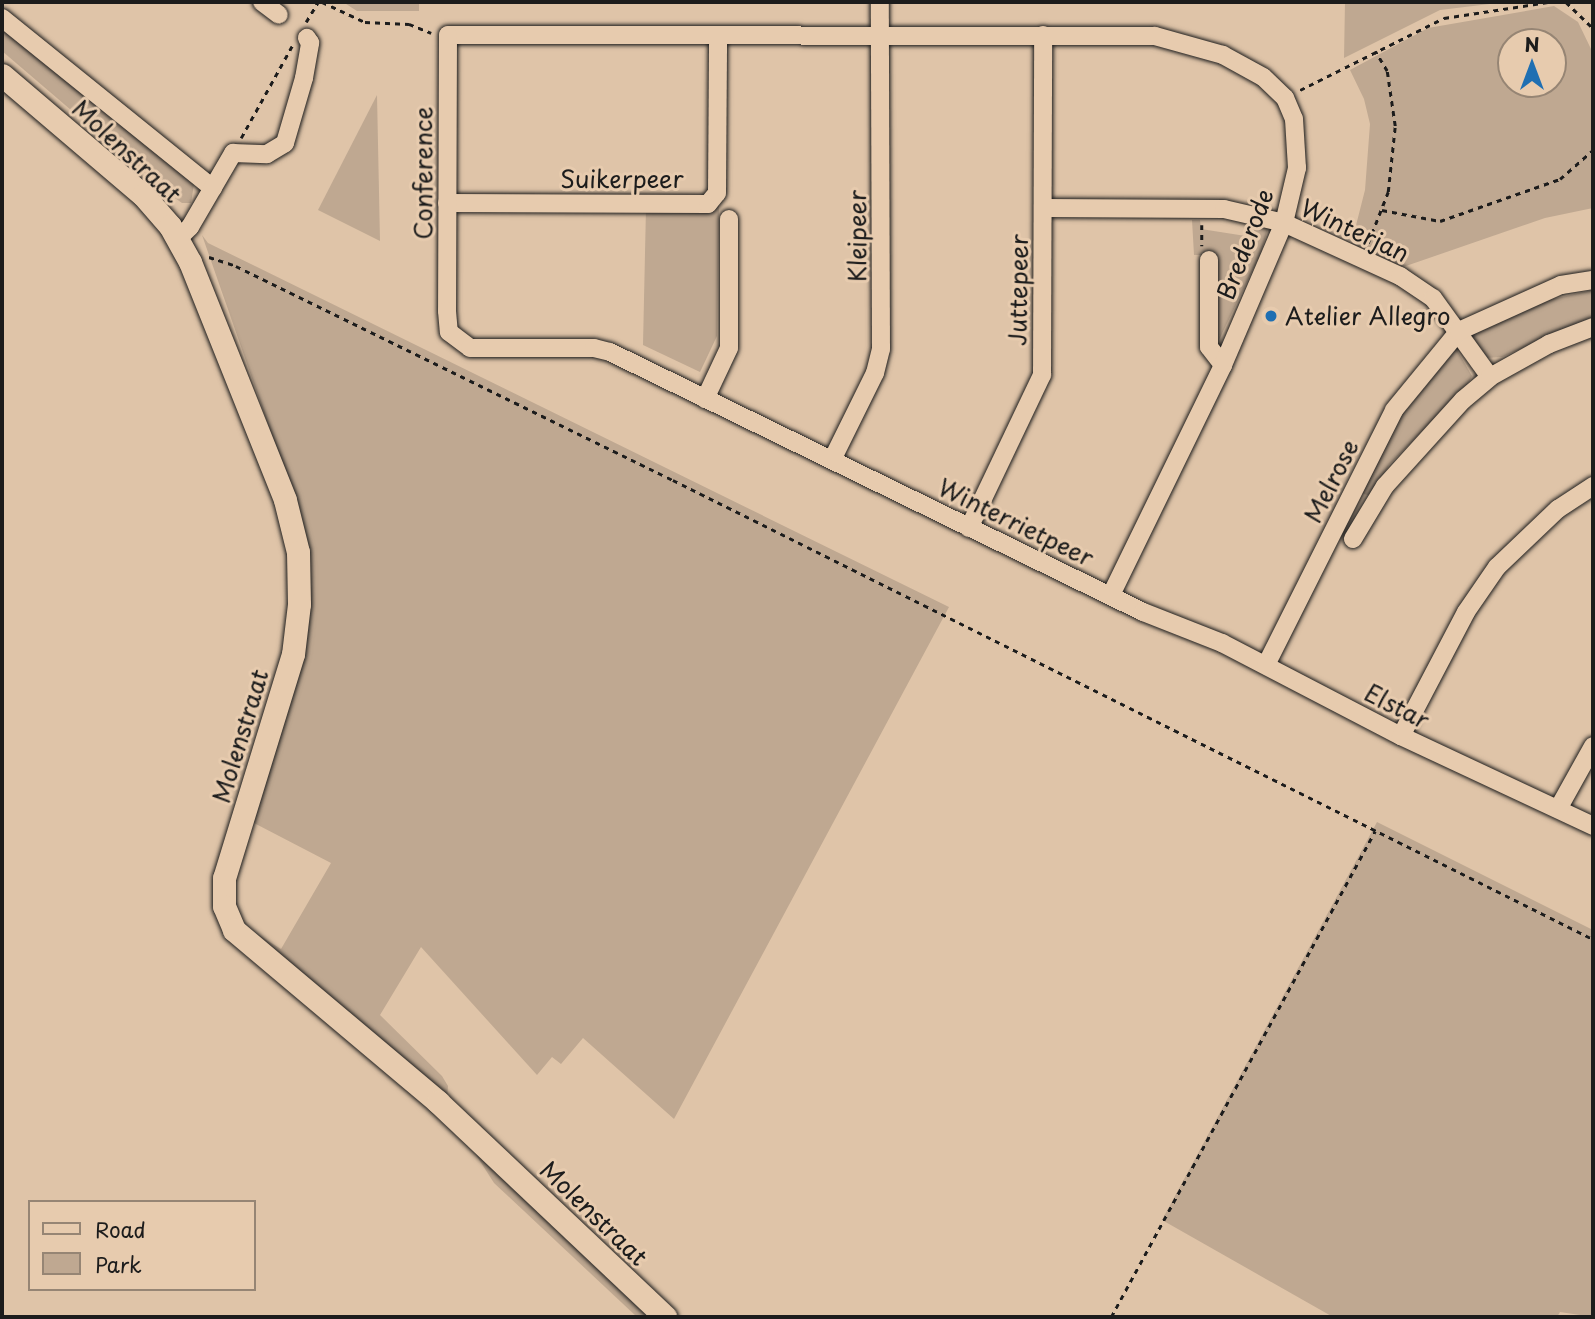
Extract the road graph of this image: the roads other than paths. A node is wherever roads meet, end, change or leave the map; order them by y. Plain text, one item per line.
1 (262, 2) edge
2 (880, 2) edge
3 (279, 15) dead end
4 (2, 18) edge
5 (718, 35) junction
6 (881, 35) junction
7 (1043, 35) junction
8 (300, 38) road end
9 (2, 75) edge
10 (212, 188) junction
11 (447, 204) junction
12 (1044, 208) junction
13 (729, 219) dead end
14 (1284, 223) junction
15 (178, 239) junction
16 (1209, 260) road end
17 (1593, 281) edge
18 (1593, 327) edge
19 (1459, 331) junction
20 (1223, 365) junction
21 (1490, 377) junction
22 (705, 399) junction
23 (832, 460) junction
24 (1593, 486) edge
25 (969, 528) junction
26 (1353, 540) dead end
27 (1111, 595) junction
28 (1180, 628) joint
29 (1266, 665) junction
30 (1401, 736) junction
31 (1593, 746) edge
32 (1558, 809) junction
33 (1593, 826) edge
34 (666, 1317) edge

1 - 3 street
2 - 6 street, Kleipeer
4 - 10 street
5 - 6 street
5 - 11 street, Suikerpeer
5 - 11 street, Conference
6 - 7 street
6 - 23 street, Kleipeer
7 - 12 street, Juttepeer
7 - 14 street, Brederode
8 - 10 street
9 - 15 street, Molenstraat
10 - 15 street
11 - 22 street, Conference
12 - 14 street, Winterjan
12 - 25 street, Juttepeer
13 - 22 street
14 - 19 street, Winterjan
14 - 20 street, Brederode
15 - 34 street, Molenstraat
16 - 20 street, Brederode
17 - 19 street, Melrose
18 - 21 street, Melrose
19 - 21 street
19 - 29 street, Melrose
20 - 27 street, Brederode
21 - 26 street, Melrose
22 - 23 street, Conference
23 - 25 street, Winterrietpeer
24 - 30 street
25 - 27 street, Winterrietpeer
27 - 28 street, Winterrietpeer
28 - 29 street, Elstar
29 - 30 street, Elstar
30 - 32 street, Elstar
31 - 32 street
32 - 33 street, Elstar

